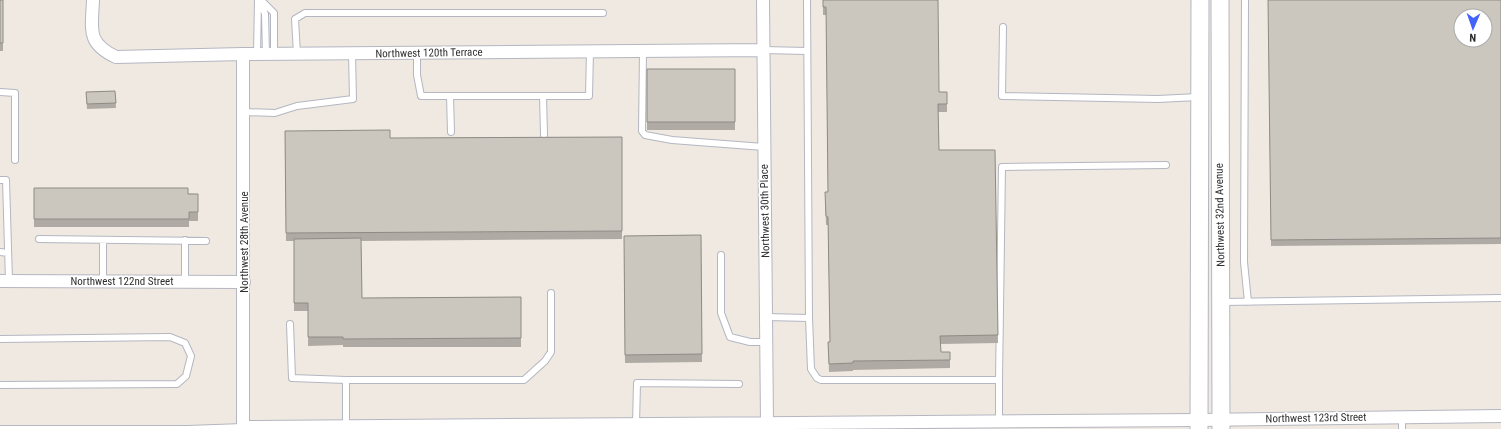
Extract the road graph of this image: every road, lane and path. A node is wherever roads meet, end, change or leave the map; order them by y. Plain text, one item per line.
1 (93, 0) edge
2 (259, 0) edge
3 (763, 0) edge
4 (807, 0) edge
5 (1200, 0) edge
6 (1220, 0) edge
7 (1245, 0) edge
8 (603, 13) dead end
9 (1003, 27) dead end
10 (763, 50) junction
11 (590, 51) junction
12 (643, 51) junction
13 (807, 51) junction
14 (417, 53) junction
15 (243, 54) junction
16 (266, 54) junction
17 (297, 54) junction
18 (352, 54) junction
19 (0, 92) edge
20 (450, 96) junction
21 (543, 96) junction
22 (1200, 97) junction
23 (244, 112) junction
24 (451, 132) dead end
25 (544, 135) dead end
26 (764, 147) junction
27 (15, 160) dead end
28 (1166, 165) dead end
29 (0, 180) edge
30 (39, 239) dead end
31 (102, 240) junction
32 (185, 240) junction
33 (206, 241) dead end
34 (0, 252) edge
35 (8, 252) junction
36 (721, 255) dead end
37 (4, 281) edge
38 (103, 281) junction
39 (185, 282) junction
40 (244, 282) junction
41 (551, 293) dead end
42 (1501, 298) edge
43 (1221, 302) junction
44 (1248, 302) junction
45 (766, 318) junction
46 (809, 318) junction
47 (290, 324) dead end
48 (0, 339) edge
49 (766, 342) junction
50 (346, 380) junction
51 (999, 380) junction
52 (739, 384) dead end
53 (0, 385) edge
54 (1501, 416) edge
55 (1402, 417) junction
56 (999, 421) junction
57 (636, 424) junction
58 (1221, 424) edge
59 (1199, 425) edge
60 (346, 426) junction
61 (767, 426) edge
62 (243, 428) edge
63 (0, 429) edge
64 (171, 429) edge
65 (1402, 429) edge

1 - 15 street, Northwest 120th Terrace
2 - 16 lane
2 - 16 lane
3 - 10 street, Northwest 30th Place
4 - 13 lane
5 - 22 main road, Northwest 32nd Avenue
6 - 43 main road, Northwest 32nd Avenue
7 - 44 lane
8 - 17 lane
9 - 22 lane
10 - 12 street, Northwest 120th Terrace
10 - 13 lane
10 - 26 street, Northwest 30th Place
11 - 12 street, Northwest 120th Terrace
11 - 14 street, Northwest 120th Terrace
11 - 21 lane
12 - 26 lane
13 - 46 lane
14 - 18 street, Northwest 120th Terrace
14 - 20 lane
15 - 16 street, Northwest 120th Terrace
15 - 23 street, Northwest 28th Avenue
16 - 17 street, Northwest 120th Terrace
17 - 18 street, Northwest 120th Terrace
18 - 23 lane
19 - 27 lane
20 - 21 lane
20 - 24 lane
21 - 25 lane
22 - 59 main road, Northwest 32nd Avenue
23 - 40 street, Northwest 28th Avenue
26 - 45 street, Northwest 30th Place
28 - 51 lane
29 - 35 lane
30 - 31 lane
31 - 32 lane
31 - 38 lane
32 - 33 lane
32 - 39 lane
34 - 35 lane
35 - 37 lane
36 - 49 lane
37 - 38 street, Northwest 122nd Street
38 - 39 street, Northwest 122nd Street
39 - 40 street, Northwest 122nd Street
40 - 62 street, Northwest 28th Avenue
41 - 50 lane
42 - 44 lane
43 - 44 lane
43 - 58 main road, Northwest 32nd Avenue
45 - 46 lane
45 - 49 street, Northwest 30th Place
46 - 51 lane
47 - 50 lane
48 - 53 lane
49 - 61 street, Northwest 30th Place
50 - 60 lane
51 - 56 lane
52 - 57 lane
54 - 55 street, Northwest 123rd Street
55 - 58 street, Northwest 123rd Street
55 - 65 lane
56 - 59 street, Northwest 123rd Street
56 - 61 street, Northwest 123rd Street
57 - 60 street, Northwest 123rd Street
57 - 61 street, Northwest 123rd Street
58 - 59 street, Northwest 123rd Street
60 - 62 street, Northwest 123rd Street
62 - 64 lane
63 - 64 lane

